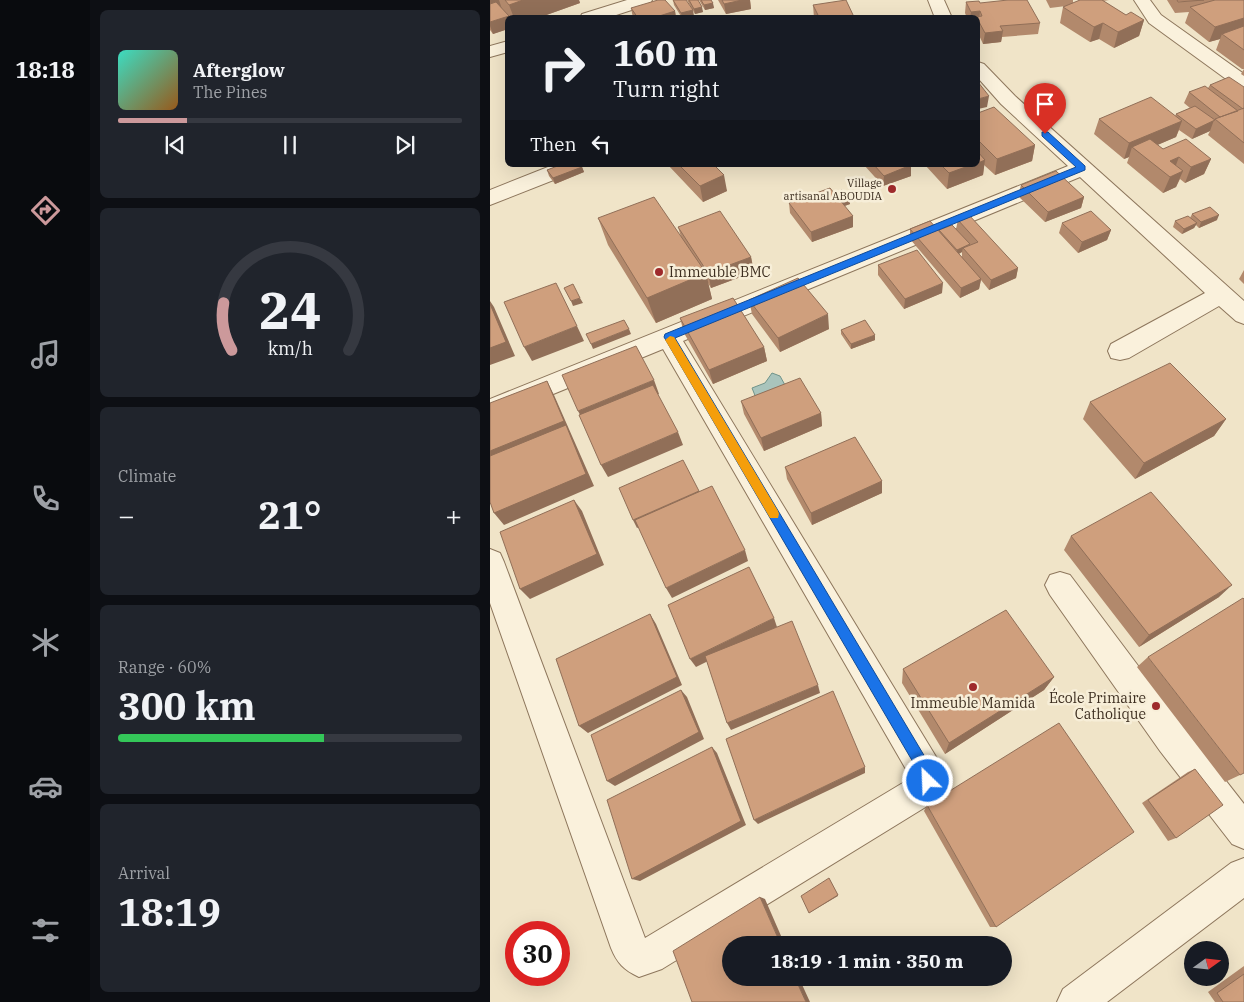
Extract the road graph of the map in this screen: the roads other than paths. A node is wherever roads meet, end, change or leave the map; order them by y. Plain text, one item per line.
1 (589, 0) edge
2 (644, 0) edge
3 (936, 0) edge
4 (1142, 0) edge
5 (599, 15) edge
6 (603, 15) edge
7 (943, 15) edge
8 (505, 47) edge
9 (490, 52) edge
10 (980, 70) edge
11 (1244, 82) edge
12 (567, 167) edge
13 (1082, 168) junction
14 (490, 198) edge
15 (1221, 294) junction
16 (1244, 315) edge
17 (668, 337) junction
18 (1120, 351) dead end
19 (490, 410) edge
20 (490, 562) edge
21 (1060, 585) dead end
22 (1244, 832) edge
23 (1244, 876) edge
24 (1076, 1002) edge

1 - 5 street
2 - 6 street
3 - 7 street
4 - 11 street
8 - 9 street
10 - 13 street
12 - 14 street
13 - 15 street
13 - 17 street
15 - 16 street
15 - 18 street
17 - 19 street
17 - 20 street
21 - 22 street
23 - 24 street

